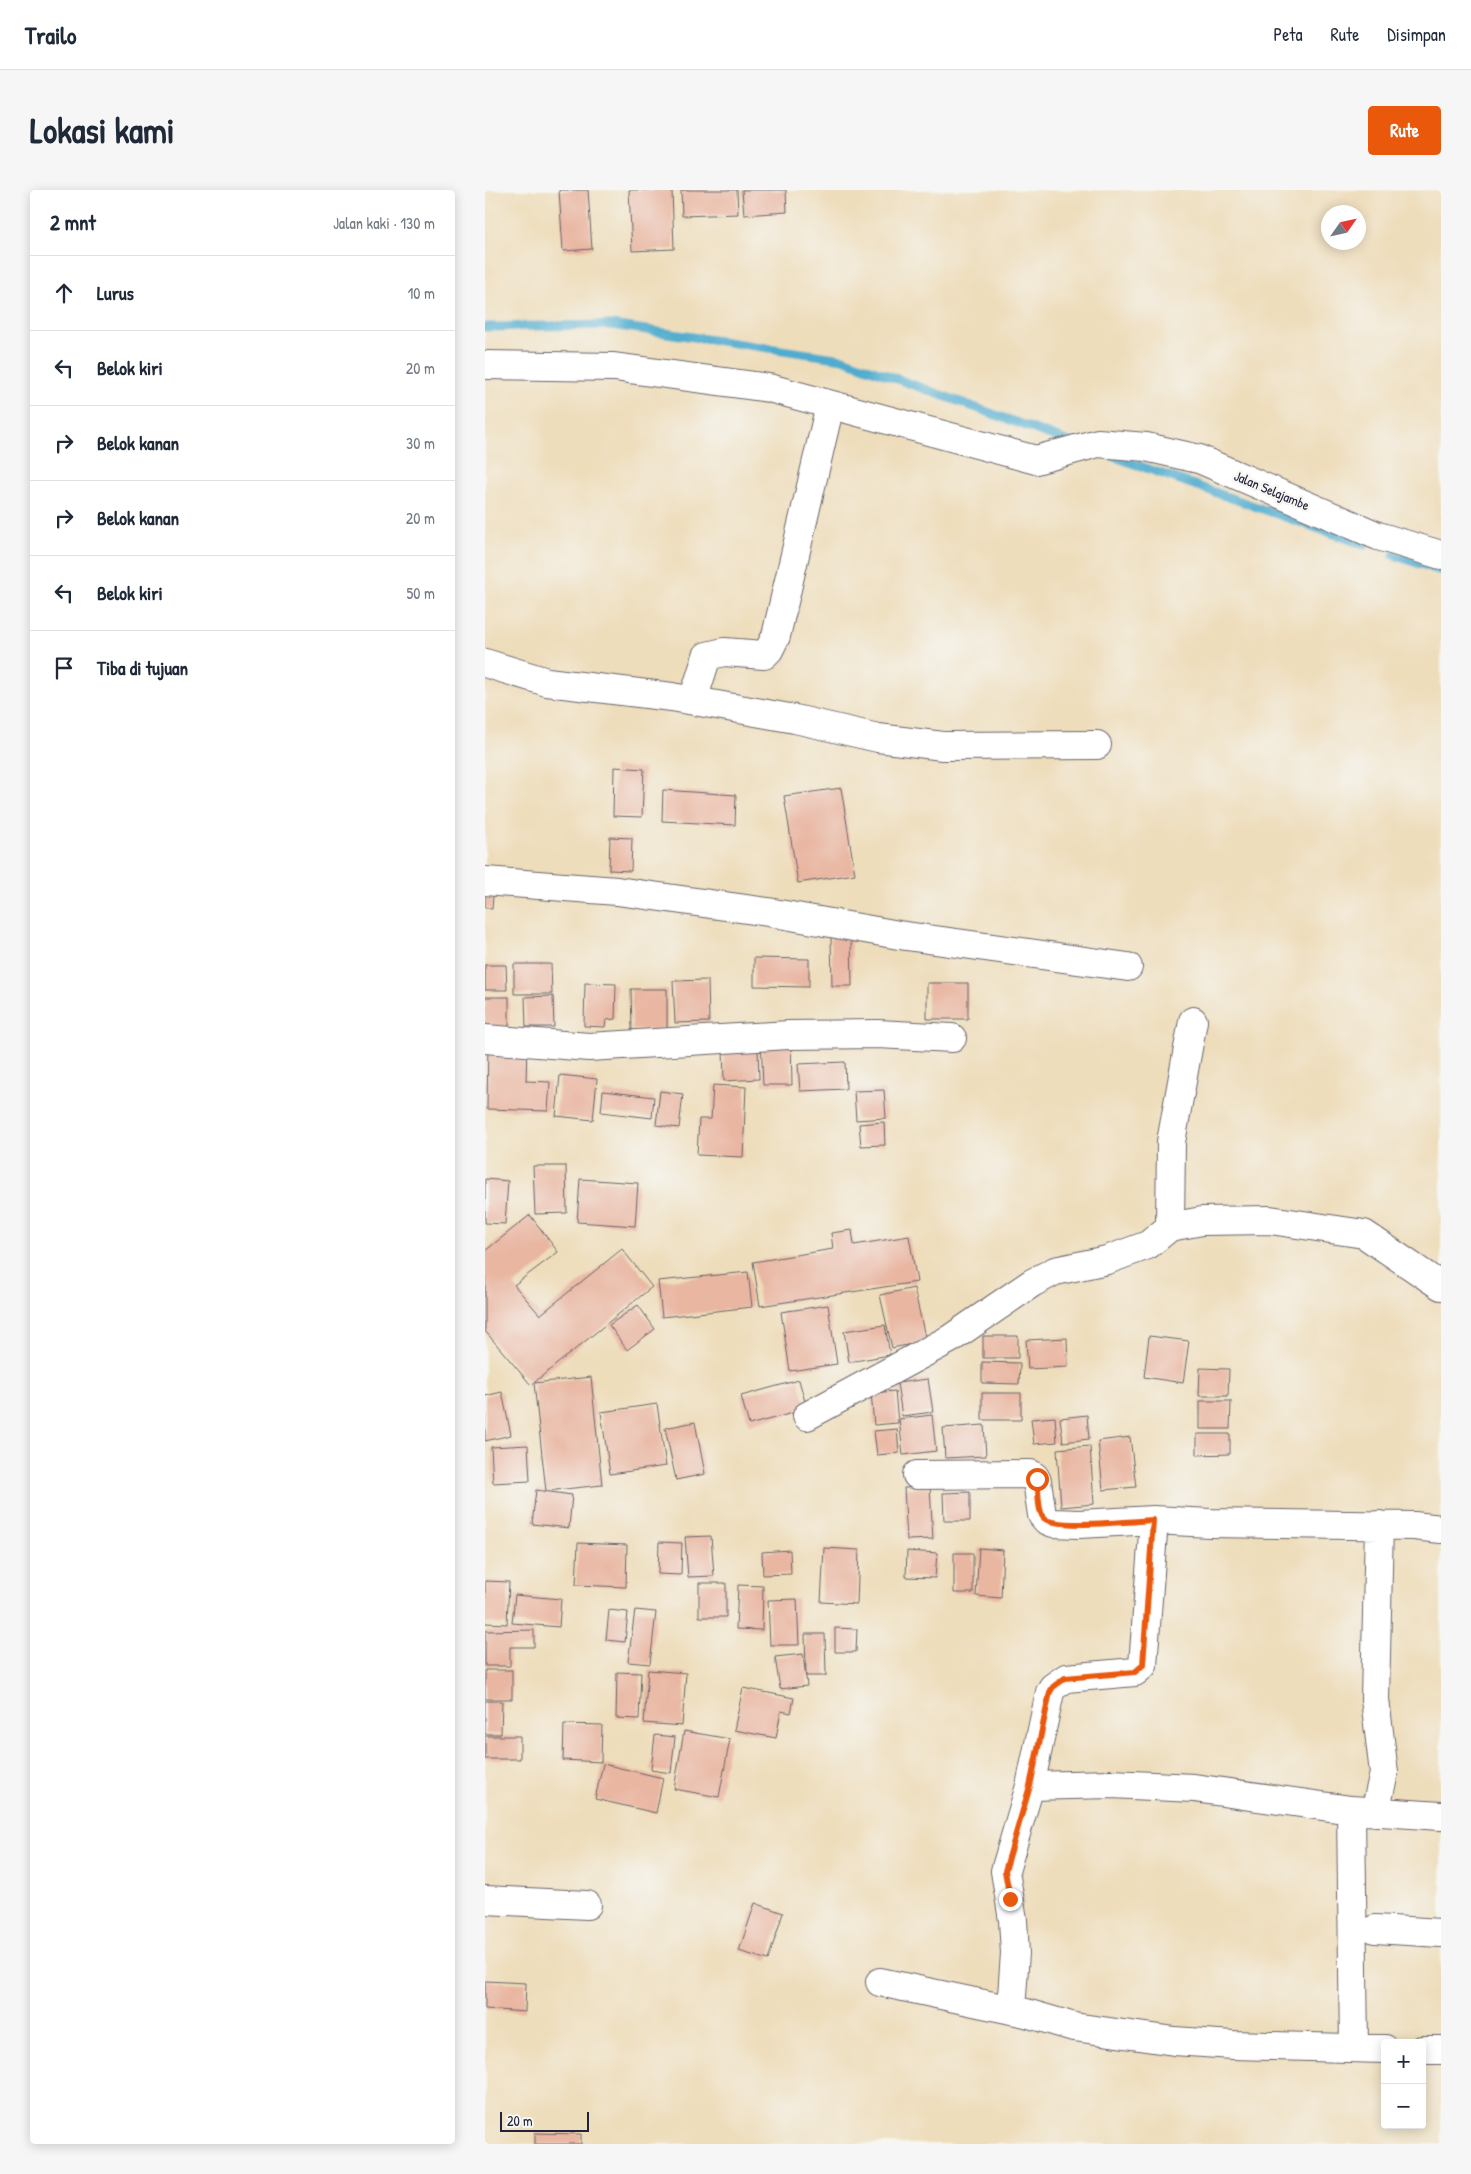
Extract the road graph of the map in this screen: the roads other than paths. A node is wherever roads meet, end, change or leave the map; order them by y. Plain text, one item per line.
1 (485, 366) edge
2 (830, 405) junction
3 (1441, 555) edge
4 (485, 663) edge
5 (693, 700) junction
6 (1097, 745) dead end
7 (485, 880) edge
8 (1127, 967) dead end
9 (1193, 1021) dead end
10 (952, 1038) dead end
11 (485, 1039) edge
12 (1170, 1227) junction
13 (1441, 1286) edge
14 (807, 1416) dead end
15 (917, 1475) dead end
16 (1153, 1520) junction
17 (1379, 1525) junction
18 (1441, 1529) edge
19 (1030, 1786) junction
20 (1363, 1811) junction
21 (1441, 1816) edge
22 (485, 1900) edge
23 (587, 1906) dead end
24 (1375, 1929) dead end
25 (1441, 1933) edge
26 (881, 1982) dead end
27 (1011, 2010) junction
28 (1354, 2048) junction
29 (1381, 2049) edge
30 (1426, 2050) edge
31 (1441, 2050) edge

1 - 2 street
2 - 3 street, Jalan Selajambe
2 - 5 street
4 - 5 street
5 - 6 street
7 - 8 street
9 - 12 street
10 - 11 street
12 - 13 street
12 - 14 street
15 - 16 street
16 - 17 street
16 - 19 street
17 - 18 street
17 - 20 street
19 - 20 street
19 - 27 street
20 - 21 street
20 - 28 street
22 - 23 street
24 - 25 street
26 - 27 street
27 - 28 street
28 - 29 street
30 - 31 street

